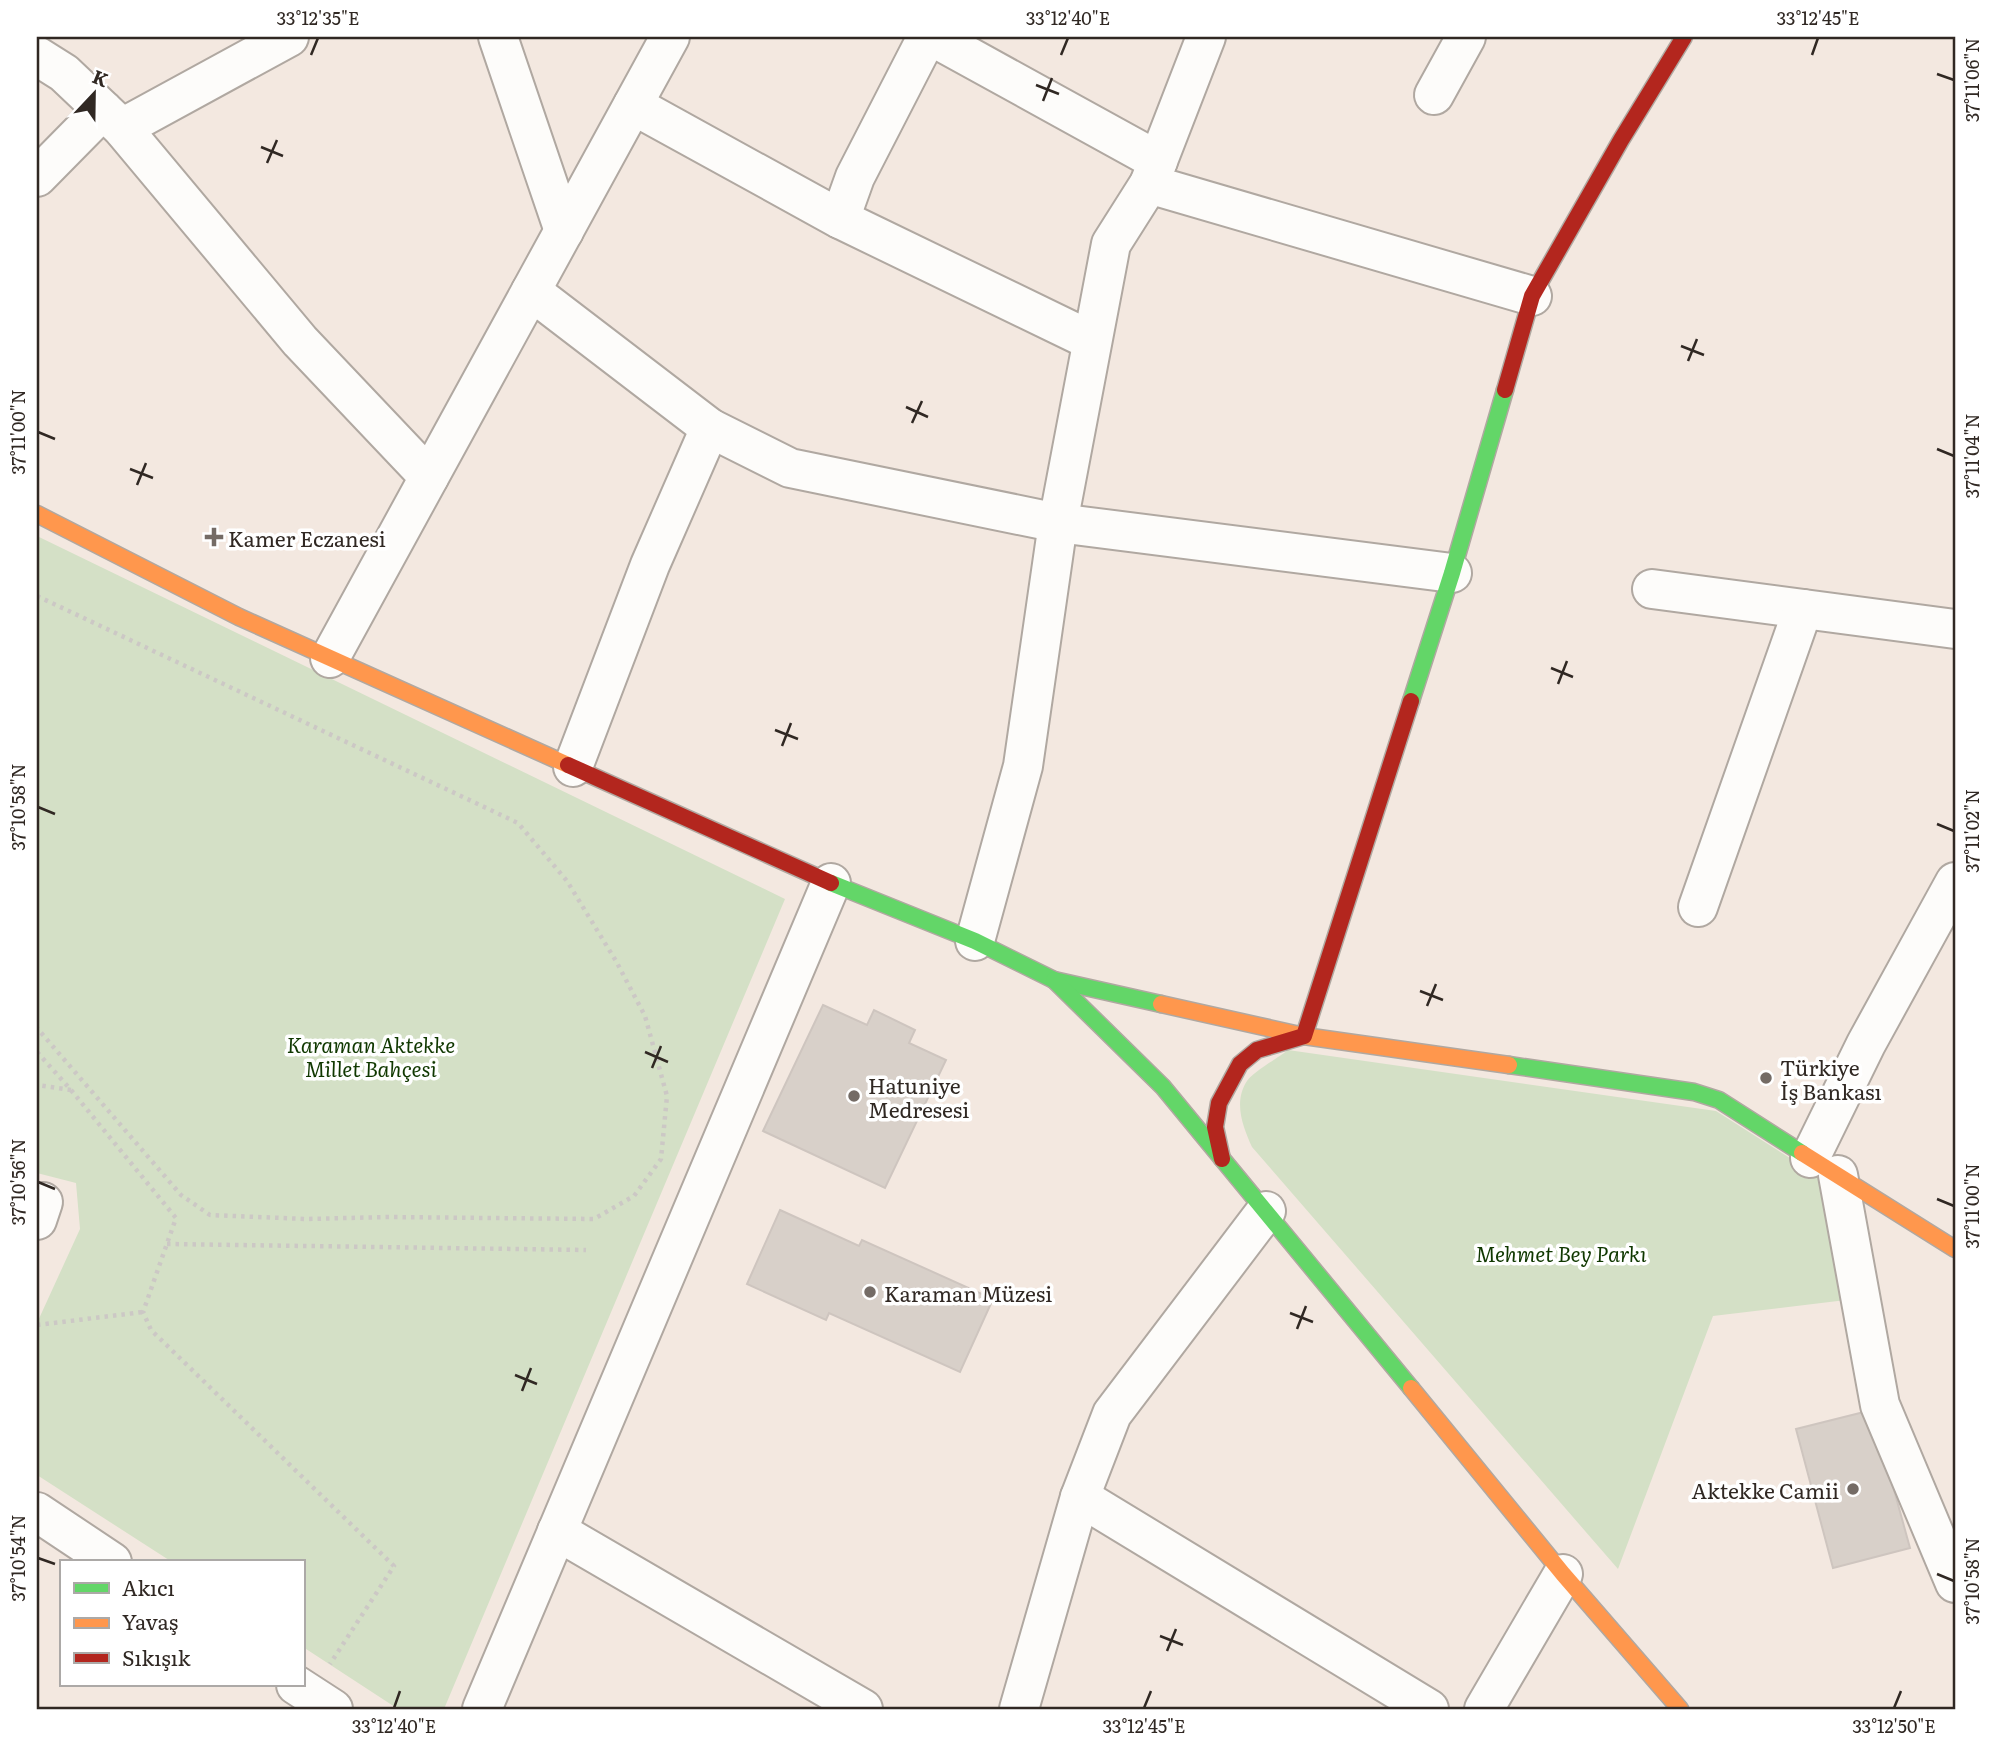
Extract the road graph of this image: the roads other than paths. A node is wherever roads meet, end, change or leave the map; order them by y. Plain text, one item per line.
1 (289, 37) edge
2 (498, 37) edge
3 (670, 37) edge
4 (927, 37) edge
5 (933, 37) edge
6 (1206, 37) edge
7 (1466, 37) edge
8 (1684, 37) edge
9 (37, 56) edge
10 (1434, 95) dead end
11 (633, 105) junction
12 (113, 119) junction
13 (1153, 173) junction
14 (37, 177) edge
15 (840, 219) junction
16 (564, 231) junction
17 (531, 291) junction
18 (1532, 296) junction
19 (1092, 341) junction
20 (710, 428) junction
21 (429, 477) junction
22 (37, 514) edge
23 (1058, 523) junction
24 (1452, 573) junction
25 (1652, 589) dead end
26 (1803, 608) junction
27 (1955, 629) edge
28 (330, 658) junction
29 (573, 767) junction
30 (1955, 882) edge
31 (831, 883) junction
32 (1698, 907) dead end
33 (975, 941) junction
34 (1054, 980) junction
35 (1304, 1036) junction
36 (1222, 1159) junction
37 (1824, 1166) junction
38 (1266, 1211) junction
39 (1955, 1249) edge
40 (1080, 1497) junction
41 (37, 1512) edge
42 (557, 1531) junction
43 (109, 1560) edge
44 (1563, 1574) junction
45 (1955, 1583) edge
46 (482, 1709) edge
47 (863, 1709) edge
48 (1019, 1709) edge
49 (1429, 1709) edge
50 (1484, 1709) edge
51 (1680, 1709) edge

1 - 12 street
2 - 16 street
3 - 11 street
4 - 15 street
5 - 13 street
6 - 13 street
7 - 10 street
8 - 18 street
9 - 12 street
11 - 15 street
11 - 16 street
12 - 14 street
12 - 21 street
13 - 18 street
13 - 19 street
15 - 19 street
16 - 17 street
17 - 20 street
17 - 21 street
18 - 24 street
19 - 23 street
20 - 23 street
20 - 29 street
21 - 28 street
22 - 28 street
23 - 24 street
23 - 33 street
24 - 35 street
25 - 26 street
26 - 27 street
26 - 32 street
28 - 29 street
29 - 31 street
30 - 37 street
31 - 33 street
31 - 42 street
33 - 34 street
34 - 35 street
34 - 36 street
35 - 36 street
35 - 37 street
36 - 38 street
37 - 39 street
37 - 45 street
38 - 40 street
38 - 44 street
40 - 48 street
40 - 49 street
41 - 43 street
42 - 46 street
42 - 47 street
44 - 50 street
44 - 51 street

